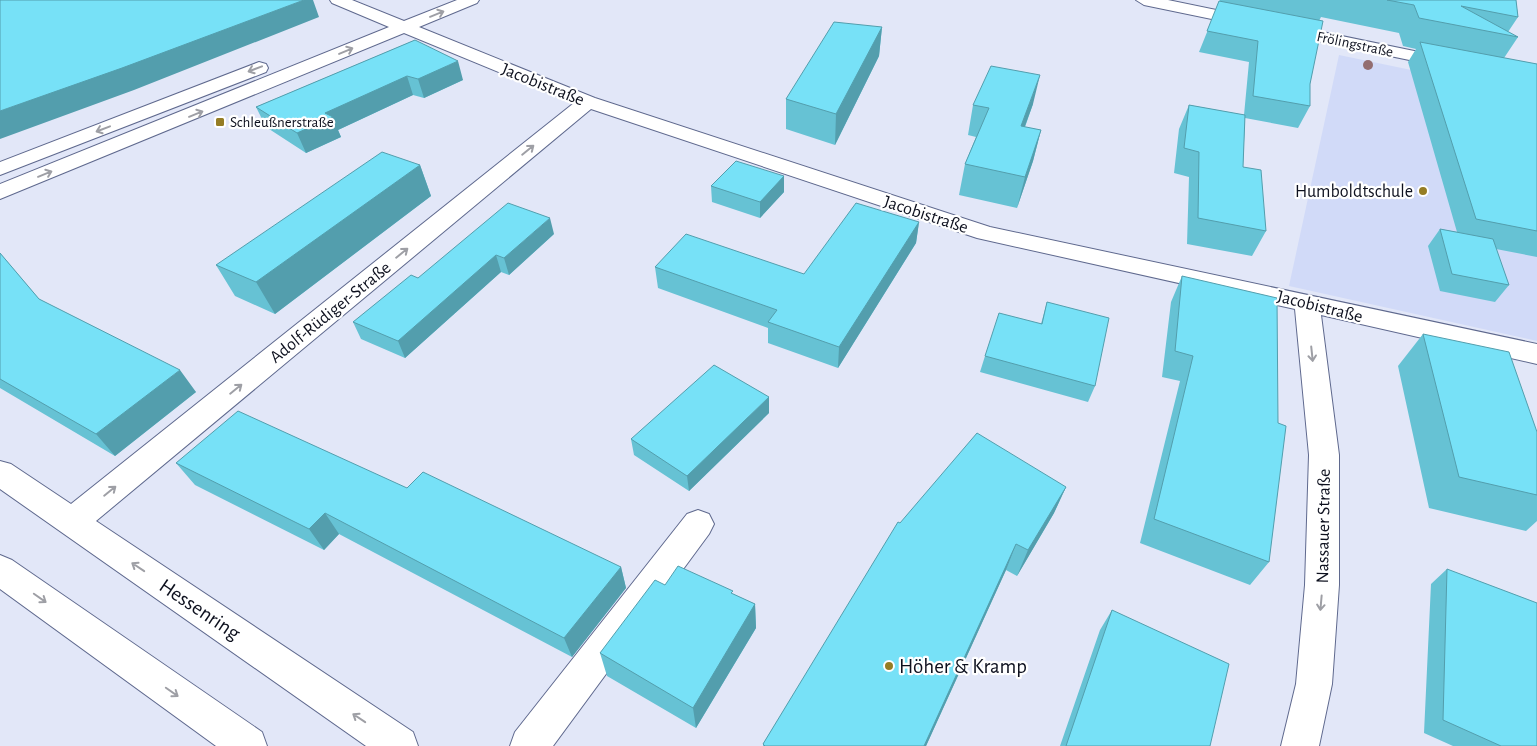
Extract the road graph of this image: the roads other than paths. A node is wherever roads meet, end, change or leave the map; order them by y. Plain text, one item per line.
1 (338, 0) edge
2 (432, 0) edge
3 (471, 0) edge
4 (1144, 0) edge
5 (381, 20) junction
6 (402, 28) junction
7 (1464, 66) edge
8 (588, 102) junction
9 (0, 169) edge
10 (0, 192) edge
11 (1308, 305) junction
12 (1537, 354) edge
13 (0, 473) edge
14 (72, 522) junction
15 (698, 524) dead end
16 (0, 570) edge
17 (248, 746) edge
18 (399, 746) edge
19 (529, 746) edge
20 (1300, 746) edge

1 - 5 street, Jacobistraße
2 - 5 street
6 -> 3 street
4 - 7 street, Frölingstraße
5 - 6 street, Jacobistraße
5 -> 9 street
6 - 8 street, Jacobistraße
10 -> 6 street
8 - 11 street, Jacobistraße
14 -> 8 street, Adolf-Rüdiger-Straße
11 - 12 street, Jacobistraße
11 -> 20 street, Nassauer Straße
13 - 14 street, Hessenring
18 -> 14 street, Hessenring
15 - 19 street
16 -> 17 street

